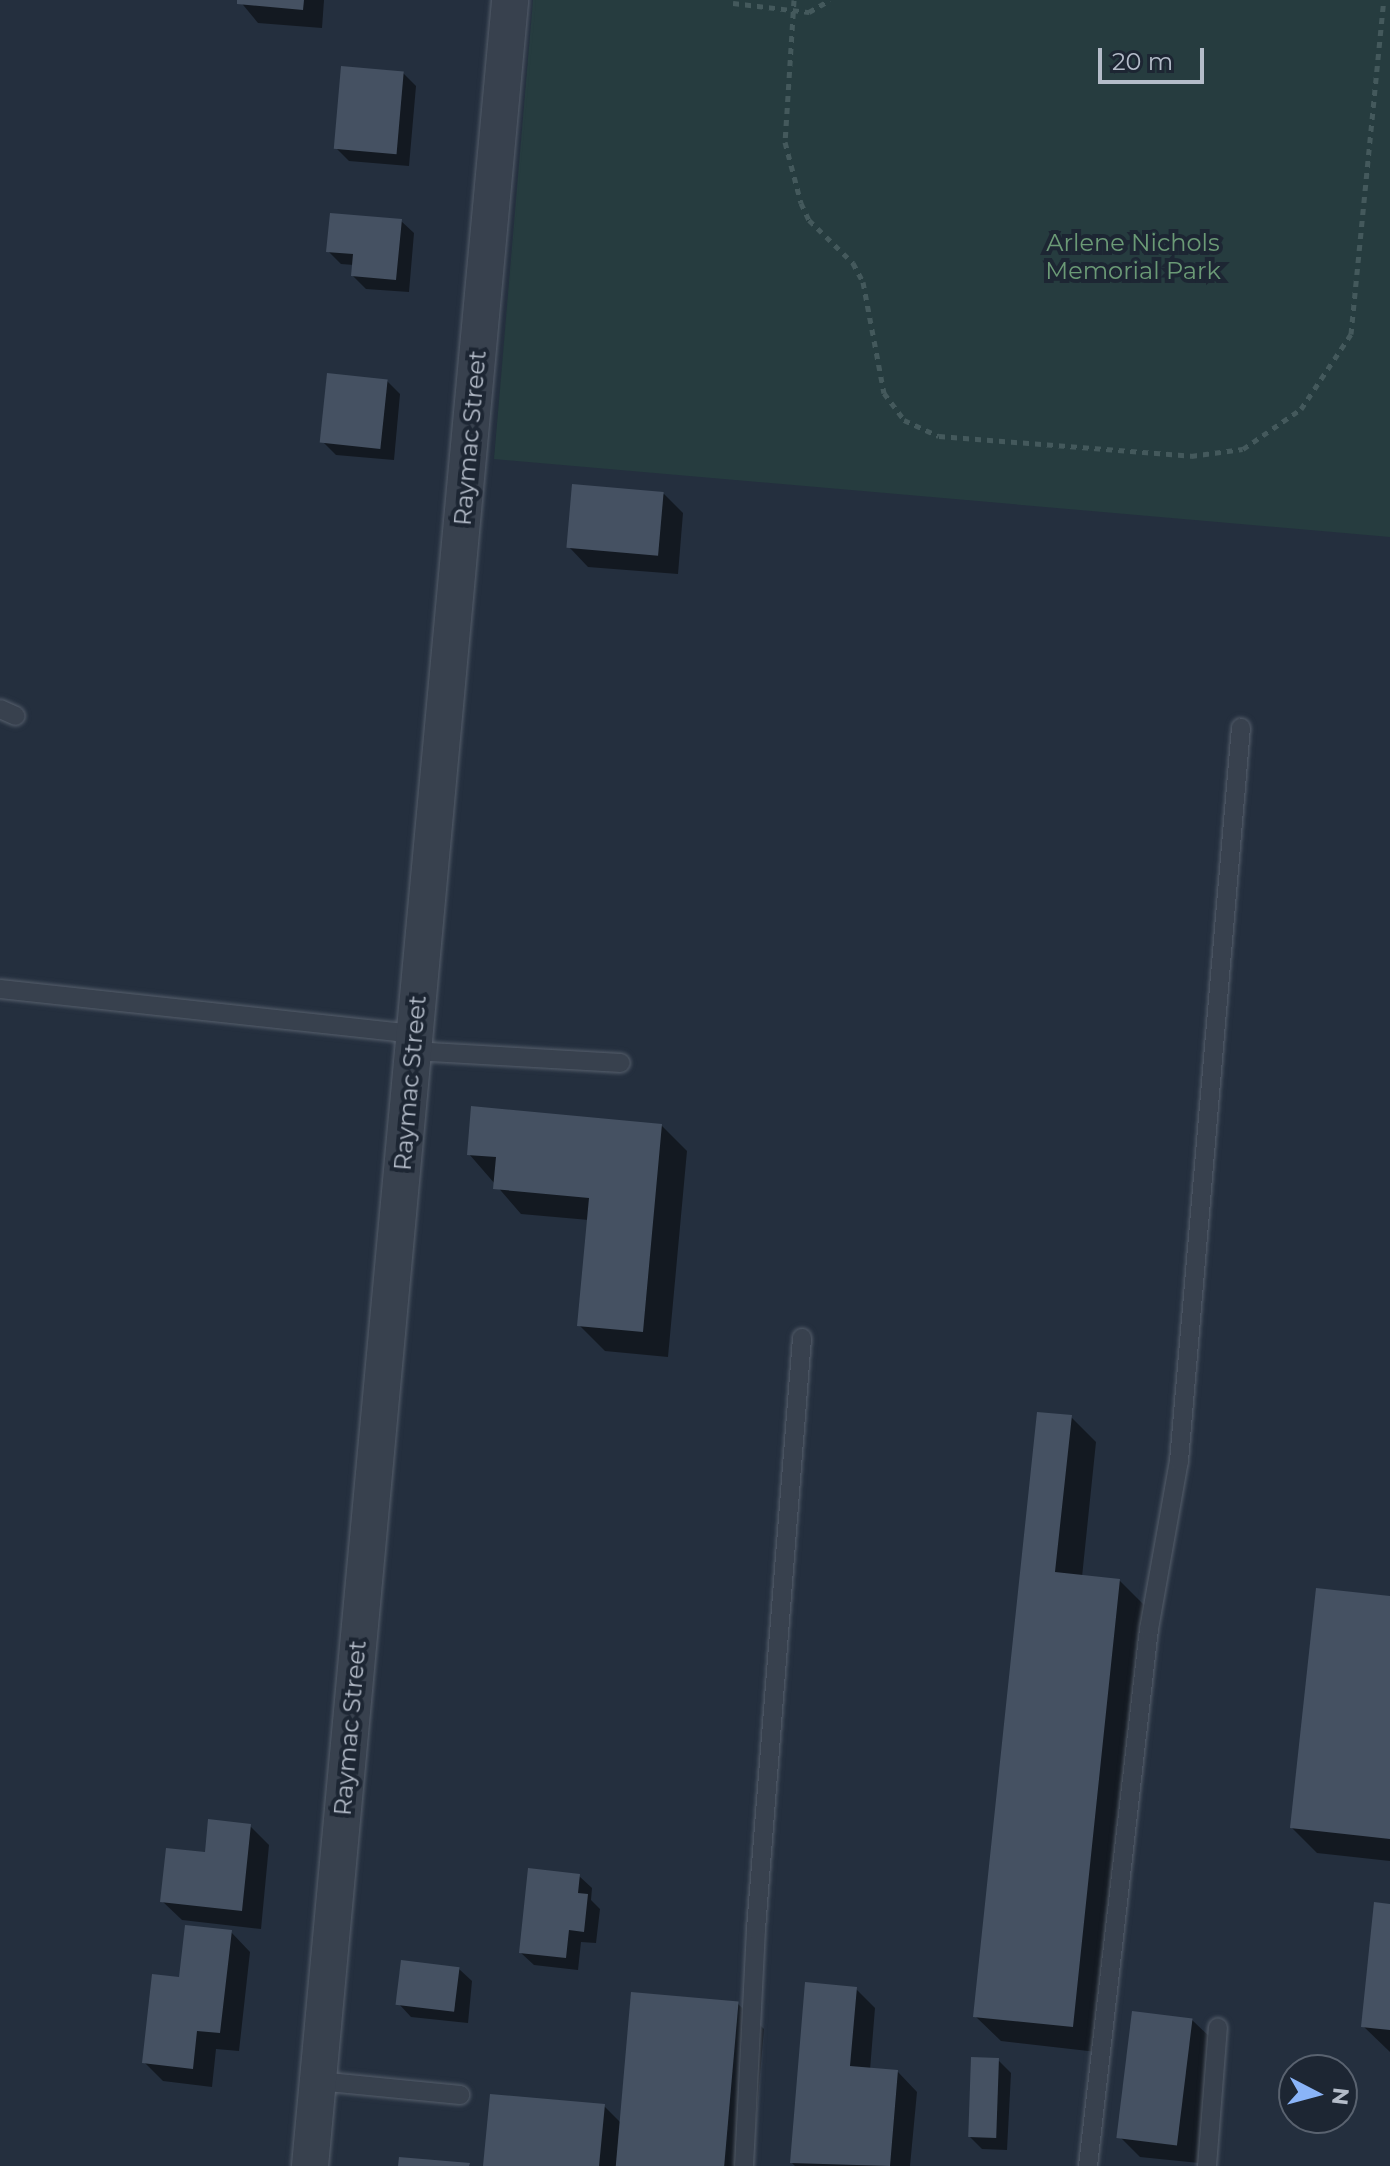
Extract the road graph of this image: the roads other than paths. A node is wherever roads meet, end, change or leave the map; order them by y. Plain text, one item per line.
1 (510, 0) edge
2 (1241, 728) dead end
3 (0, 989) edge
4 (414, 1043) junction
5 (621, 1063) dead end
6 (802, 1338) dead end
7 (1218, 2027) dead end
8 (318, 2081) junction
9 (460, 2095) dead end
10 (310, 2166) edge
11 (744, 2166) edge
12 (1088, 2166) edge
13 (1207, 2166) edge

1 - 4 street, Raymac Street
2 - 12 lane
3 - 4 lane
4 - 5 lane
4 - 8 street, Raymac Street
6 - 11 lane
7 - 13 lane
8 - 9 lane
8 - 10 street, Raymac Street

